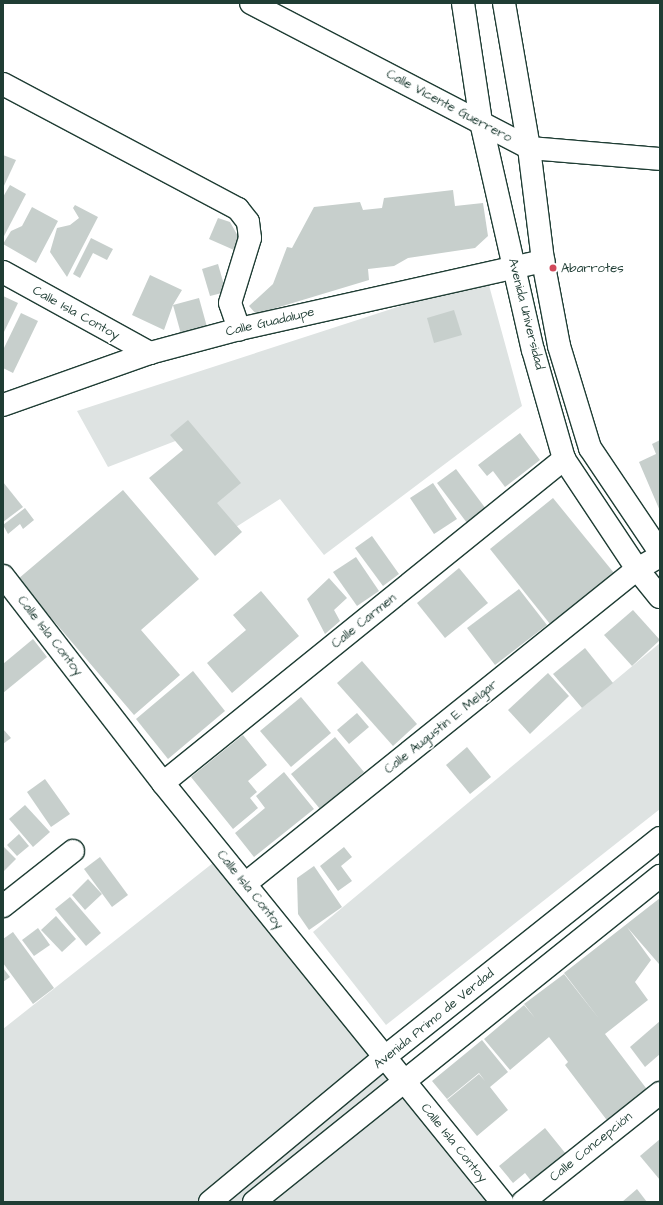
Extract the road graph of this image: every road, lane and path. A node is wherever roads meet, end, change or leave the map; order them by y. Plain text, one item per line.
1 (251, 3) edge
2 (463, 3) edge
3 (504, 3) edge
4 (3, 84) edge
5 (481, 122) junction
6 (529, 148) junction
7 (660, 158) edge
8 (543, 261) junction
9 (514, 266) junction
10 (3, 272) edge
11 (238, 329) junction
12 (150, 353) junction
13 (3, 405) edge
14 (564, 459) junction
15 (660, 552) edge
16 (660, 556) edge
17 (637, 569) junction
18 (3, 576) edge
19 (660, 597) edge
20 (163, 783) junction
21 (660, 838) edge
22 (73, 851) dead end
23 (660, 876) edge
24 (245, 884) junction
25 (3, 905) edge
26 (386, 1056) junction
27 (404, 1081) junction
28 (660, 1093) edge
29 (210, 1202) edge
30 (254, 1202) edge
31 (502, 1202) edge
32 (523, 1202) edge

1 - 5 street, Calle Vicente Guerrero
2 - 5 street, Avenida Universidad
3 - 6 street, Avenida Universidad
4 - 11 street
5 - 6 street, Calle Vicente Guerrero
5 - 9 street, Avenida Universidad
6 - 7 street, Calle Vicente Guerrero
6 - 8 street, Avenida Universidad
8 - 9 street, Calle Guadalupe
8 - 15 street, Avenida Universidad
9 - 11 street, Calle Guadalupe
9 - 14 street, Avenida Universidad
10 - 12 street, Calle Isla Contoy
11 - 12 street, Calle Guadalupe
12 - 13 street, Calle Guadalupe
14 - 17 street, Avenida Universidad
14 - 20 street, Calle Carmen
16 - 17 street, Calle Augustin E. Melgar
17 - 19 street, Avenida Universidad
17 - 24 street, Calle Augustin E. Melgar
18 - 20 street, Calle Isla Contoy
20 - 24 street, Calle Isla Contoy
21 - 26 street, Avenida Primo de Verdad
22 - 25 street
23 - 27 street
24 - 26 street, Calle Isla Contoy
26 - 27 street, Calle Isla Contoy
26 - 29 street, Avenida Primo de Verdad
27 - 30 street
27 - 31 street, Calle Isla Contoy
28 - 32 street, Calle Concepción

